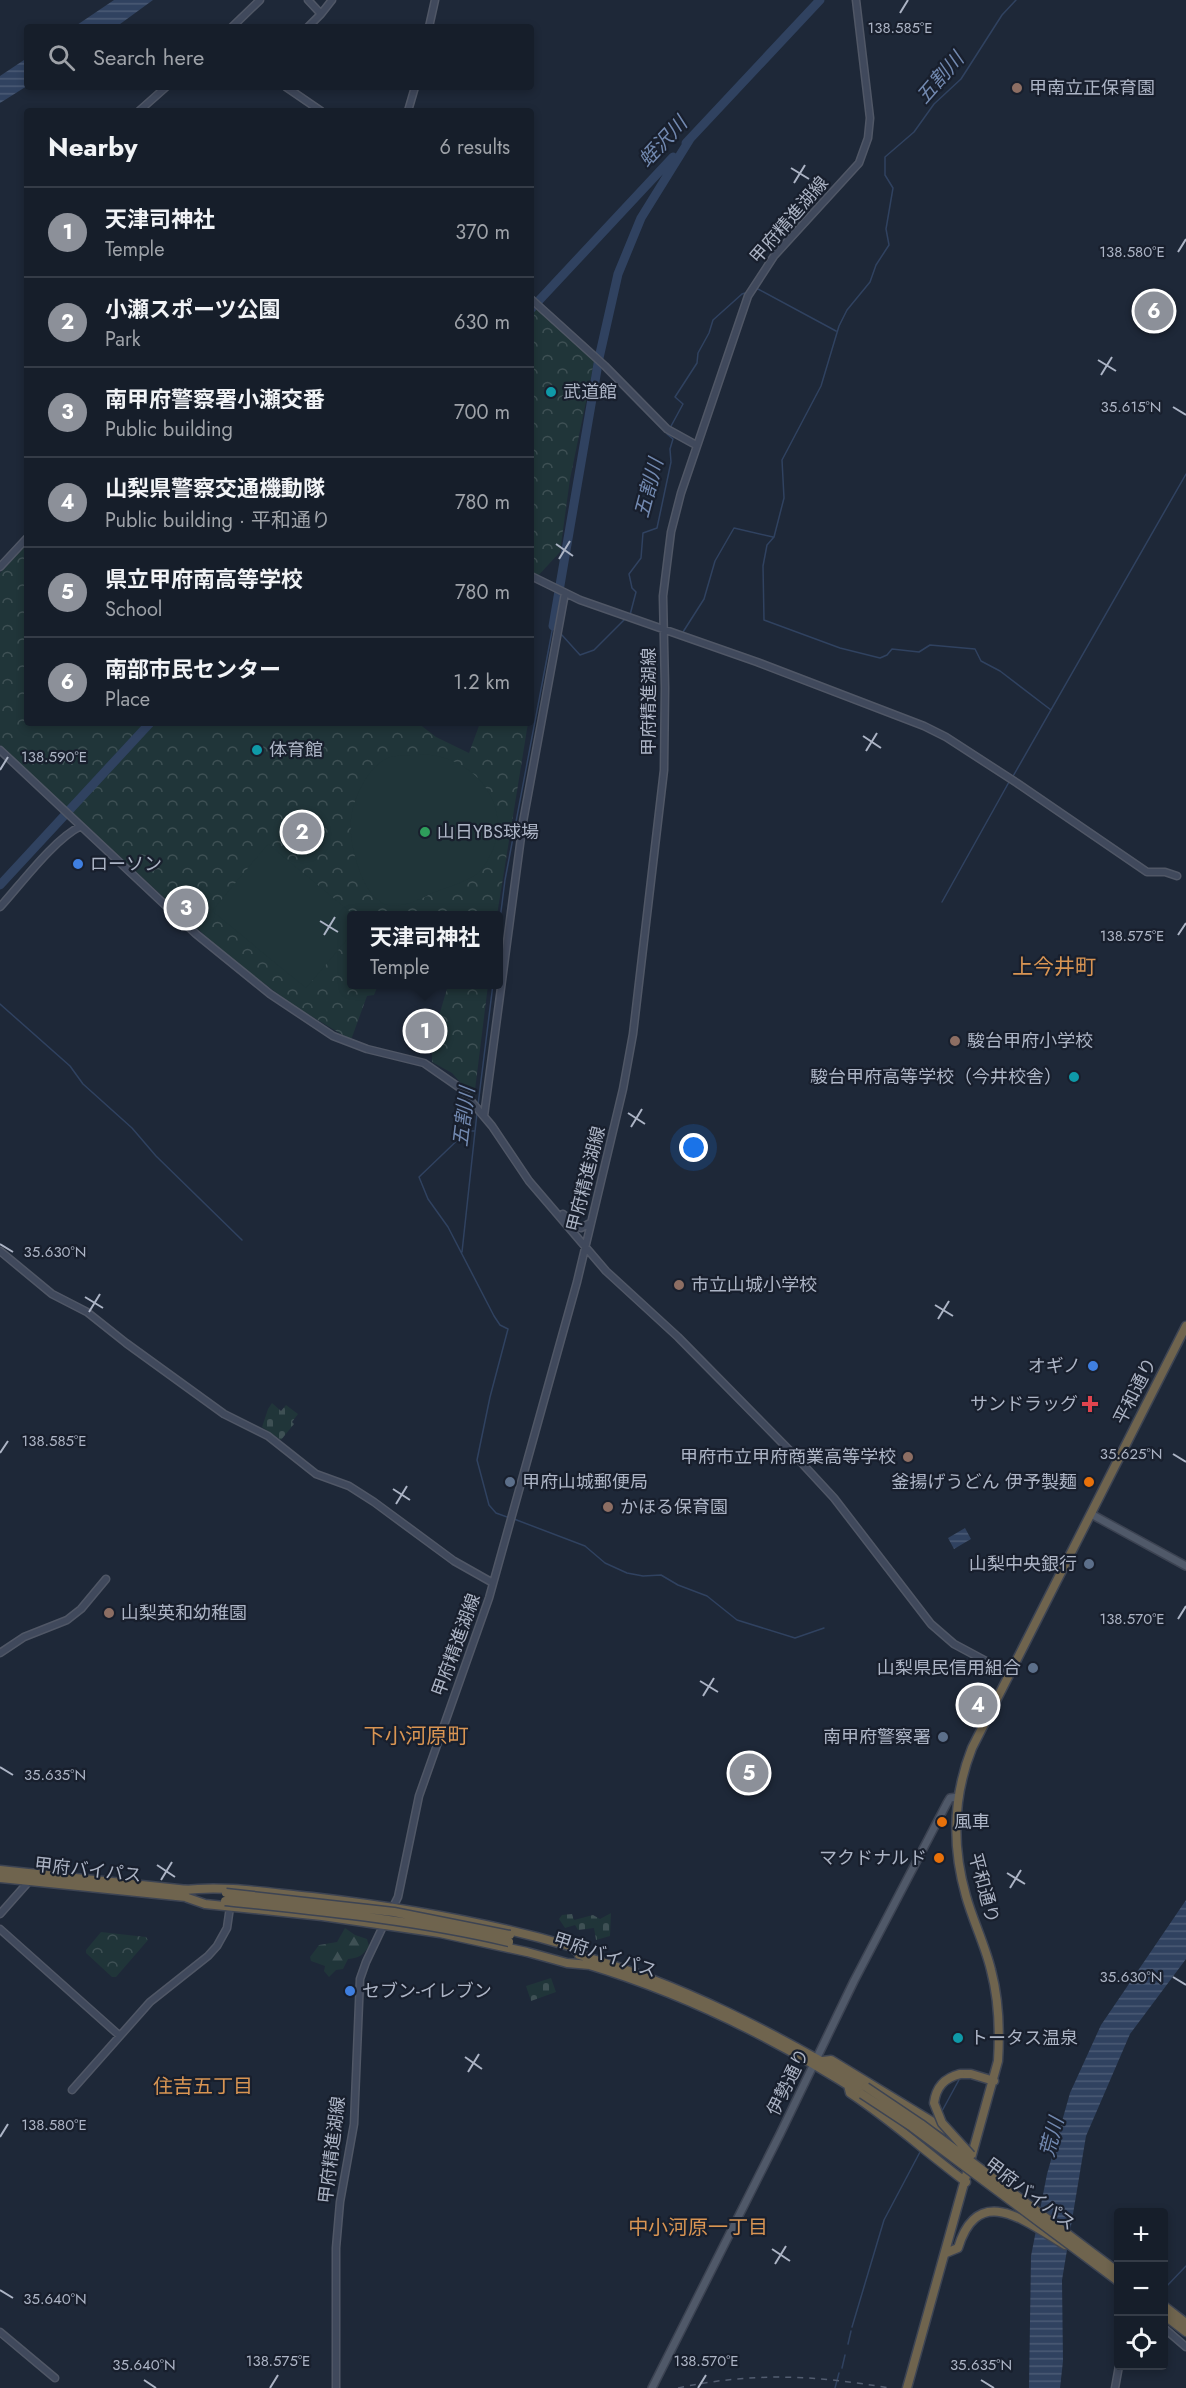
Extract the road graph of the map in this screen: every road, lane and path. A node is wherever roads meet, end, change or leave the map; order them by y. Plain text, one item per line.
1 (260, 0) edge
2 (308, 0) edge
3 (332, 0) edge
4 (435, 0) edge
5 (856, 0) edge
6 (321, 14) junction
7 (235, 24) edge
8 (311, 24) edge
9 (430, 24) edge
10 (163, 90) edge
11 (290, 90) edge
12 (414, 90) edge
13 (142, 108) edge
14 (317, 108) edge
15 (409, 108) edge
16 (534, 301) edge
17 (696, 445) junction
18 (24, 541) edge
19 (0, 567) edge
20 (534, 578) edge
21 (561, 592) junction
22 (663, 628) junction
23 (0, 750) edge
24 (81, 826) junction
25 (1177, 876) dead end
26 (0, 907) edge
27 (503, 968) edge
28 (500, 989) edge
29 (483, 1115) junction
30 (557, 1211) junction
31 (591, 1222) junction
32 (585, 1245) junction
33 (0, 1251) edge
34 (1186, 1326) edge
35 (1091, 1514) junction
36 (1186, 1566) edge
37 (106, 1579) dead end
38 (493, 1583) junction
39 (0, 1653) edge
40 (1010, 1674) junction
41 (959, 1797) junction
42 (0, 1870) edge
43 (36, 1874) junction
44 (0, 1878) edge
45 (29, 1881) junction
46 (183, 1893) junction
47 (227, 1901) junction
48 (393, 1907) junction
49 (0, 1914) edge
50 (384, 1924) junction
51 (0, 1929) edge
52 (509, 1938) junction
53 (584, 1956) junction
54 (591, 1965) junction
55 (120, 2036) junction
56 (818, 2061) junction
57 (994, 2081) junction
58 (848, 2085) junction
59 (72, 2090) dead end
60 (864, 2091) junction
61 (975, 2149) junction
62 (966, 2182) junction
63 (1022, 2199) junction
64 (946, 2253) junction
65 (1095, 2264) junction
66 (1114, 2268) edge
67 (1114, 2277) edge
68 (1168, 2309) edge
69 (1165, 2316) edge
70 (1186, 2323) edge
71 (1168, 2331) edge
72 (0, 2332) edge
73 (1186, 2332) edge
74 (1186, 2347) edge
75 (1118, 2370) edge
76 (55, 2378) dead end
77 (336, 2388) edge
78 (652, 2388) edge
79 (907, 2388) edge
80 (1115, 2388) edge

1 - 7 street
2 - 6 street
3 - 6 street
4 - 9 street
5 - 17 street, 甲府精進湖線
6 - 8 street
10 - 13 street
11 - 14 street
12 - 15 street
16 - 17 street
17 - 22 street, 甲府精進湖線
18 - 19 street
20 - 21 street
21 - 22 street
21 - 27 street
22 - 25 street
22 - 31 street, 甲府精進湖線
23 - 24 street
24 - 26 street
24 - 29 street
28 - 29 street
29 - 30 street
30 - 31 street
30 - 32 street
31 - 32 street, 甲府精進湖線
32 - 38 street, 甲府精進湖線
32 - 40 street
33 - 38 street
34 - 35 highway, 平和通り
35 - 36 main road
35 - 40 highway, 平和通り
37 - 39 street
38 - 48 street, 甲府精進湖線
40 - 41 highway, 平和通り
41 - 56 main road, 伊勢通り
41 - 57 highway, 平和通り
42 - 43 highway, 甲府バイパス
43 - 45 street
43 - 46 highway, 甲府バイパス
44 - 45 highway, 甲府バイパス
45 - 46 highway, 甲府バイパス
45 - 49 street
46 - 47 highway, 甲府バイパス
46 - 47 highway
46 - 48 highway
47 - 50 highway
47 - 52 highway, 甲府バイパス, bridge
47 - 55 street
48 - 50 street, 甲府精進湖線
48 - 53 highway
50 - 54 highway
50 - 77 street, 甲府精進湖線
51 - 55 street
52 - 53 highway, 甲府バイパス
52 - 54 highway, 甲府バイパス
53 - 56 highway, 甲府バイパス
54 - 56 highway, 甲府バイパス
55 - 59 street
56 - 58 highway, 甲府バイパス
56 - 60 highway, 甲府バイパス
56 - 61 highway
56 - 78 main road, 伊勢通り
57 - 61 highway, 平和通り
57 - 63 highway, bridge
58 - 60 highway, 甲府バイパス
58 - 62 highway
60 - 63 highway, 甲府バイパス, bridge
60 - 65 highway, 甲府バイパス, bridge
61 - 62 highway, 平和通り
62 - 64 highway, 平和通り
63 - 66 highway, 甲府バイパス, bridge
64 - 65 highway, bridge
64 - 79 highway, 平和通り
65 - 67 highway, 甲府バイパス, bridge
68 - 70 highway
69 - 73 highway
71 - 74 street
72 - 76 street
75 - 80 street

